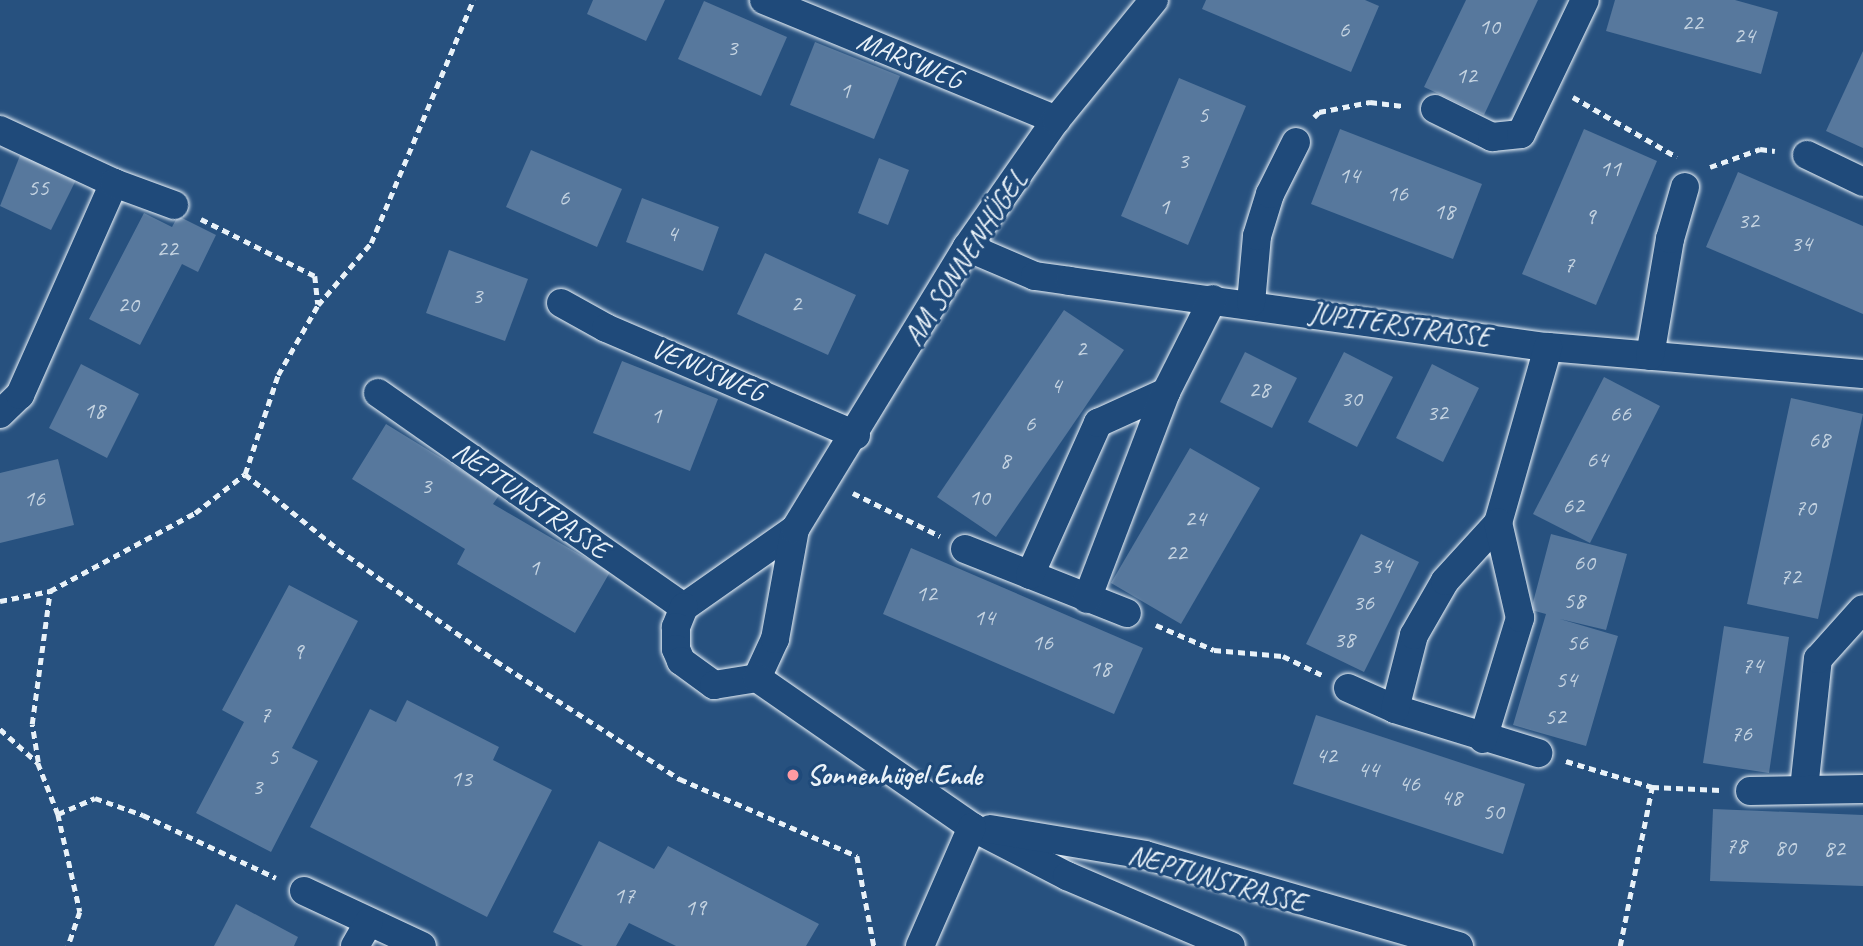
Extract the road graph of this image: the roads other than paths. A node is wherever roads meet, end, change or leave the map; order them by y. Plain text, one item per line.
1 (764, 0) edge
2 (1154, 0) edge
3 (1585, 0) edge
4 (1435, 110) road end
5 (1056, 120) junction
6 (0, 130) edge
7 (1296, 142) road end
8 (1807, 155) road end
9 (1691, 173) road end
10 (1863, 182) edge
11 (114, 183) junction
12 (174, 205) road end
13 (967, 247) junction
14 (1213, 299) junction
15 (561, 303) dead end
16 (1251, 303) junction
17 (1548, 347) junction
18 (1650, 356) junction
19 (1863, 374) edge
20 (1166, 391) junction
21 (378, 393) dead end
22 (0, 414) edge
23 (856, 435) junction
24 (1498, 523) junction
25 (795, 529) junction
26 (965, 549) road end
27 (1030, 575) junction
28 (1087, 599) junction
29 (684, 607) junction
30 (1863, 608) edge
31 (1127, 613) road end
32 (757, 678) junction
33 (1348, 688) road end
34 (1395, 709) junction
35 (1483, 738) junction
36 (1538, 753) road end
37 (1804, 789) junction
38 (1863, 789) edge
39 (1750, 792) road end
40 (972, 827) junction
41 (304, 891) road end
42 (362, 934) edge
43 (422, 946) edge
44 (920, 946) edge
45 (1231, 946) edge
46 (1459, 946) edge

1 - 5 street, MARSWEG
2 - 5 street, AM SONNENHÜGEL
3 - 4 street
5 - 13 street, AM SONNENHÜGEL
6 - 11 street
7 - 16 street
8 - 10 street
9 - 18 street
11 - 12 street
11 - 22 street
13 - 14 street, JUPITERSTRASSE
13 - 23 street, AM SONNENHÜGEL
14 - 16 street, JUPITERSTRASSE
14 - 20 street
15 - 23 street, VENUSWEG
16 - 17 street, JUPITERSTRASSE
17 - 18 street, JUPITERSTRASSE
17 - 24 street
18 - 19 street, JUPITERSTRASSE
20 - 27 street
20 - 28 street
21 - 29 street, NEPTUNSTRASSE
23 - 25 street, AM SONNENHÜGEL
24 - 34 street
24 - 35 street
25 - 29 street
25 - 32 street
26 - 27 street
27 - 28 street
28 - 31 street
29 - 32 street
30 - 37 street
32 - 40 street, NEPTUNSTRASSE
33 - 34 street
34 - 35 street
35 - 36 street
37 - 38 street
37 - 39 street
40 - 44 street
40 - 45 street, NEPTUNSTRASSE
40 - 46 street, NEPTUNSTRASSE
41 - 42 street
42 - 43 street

